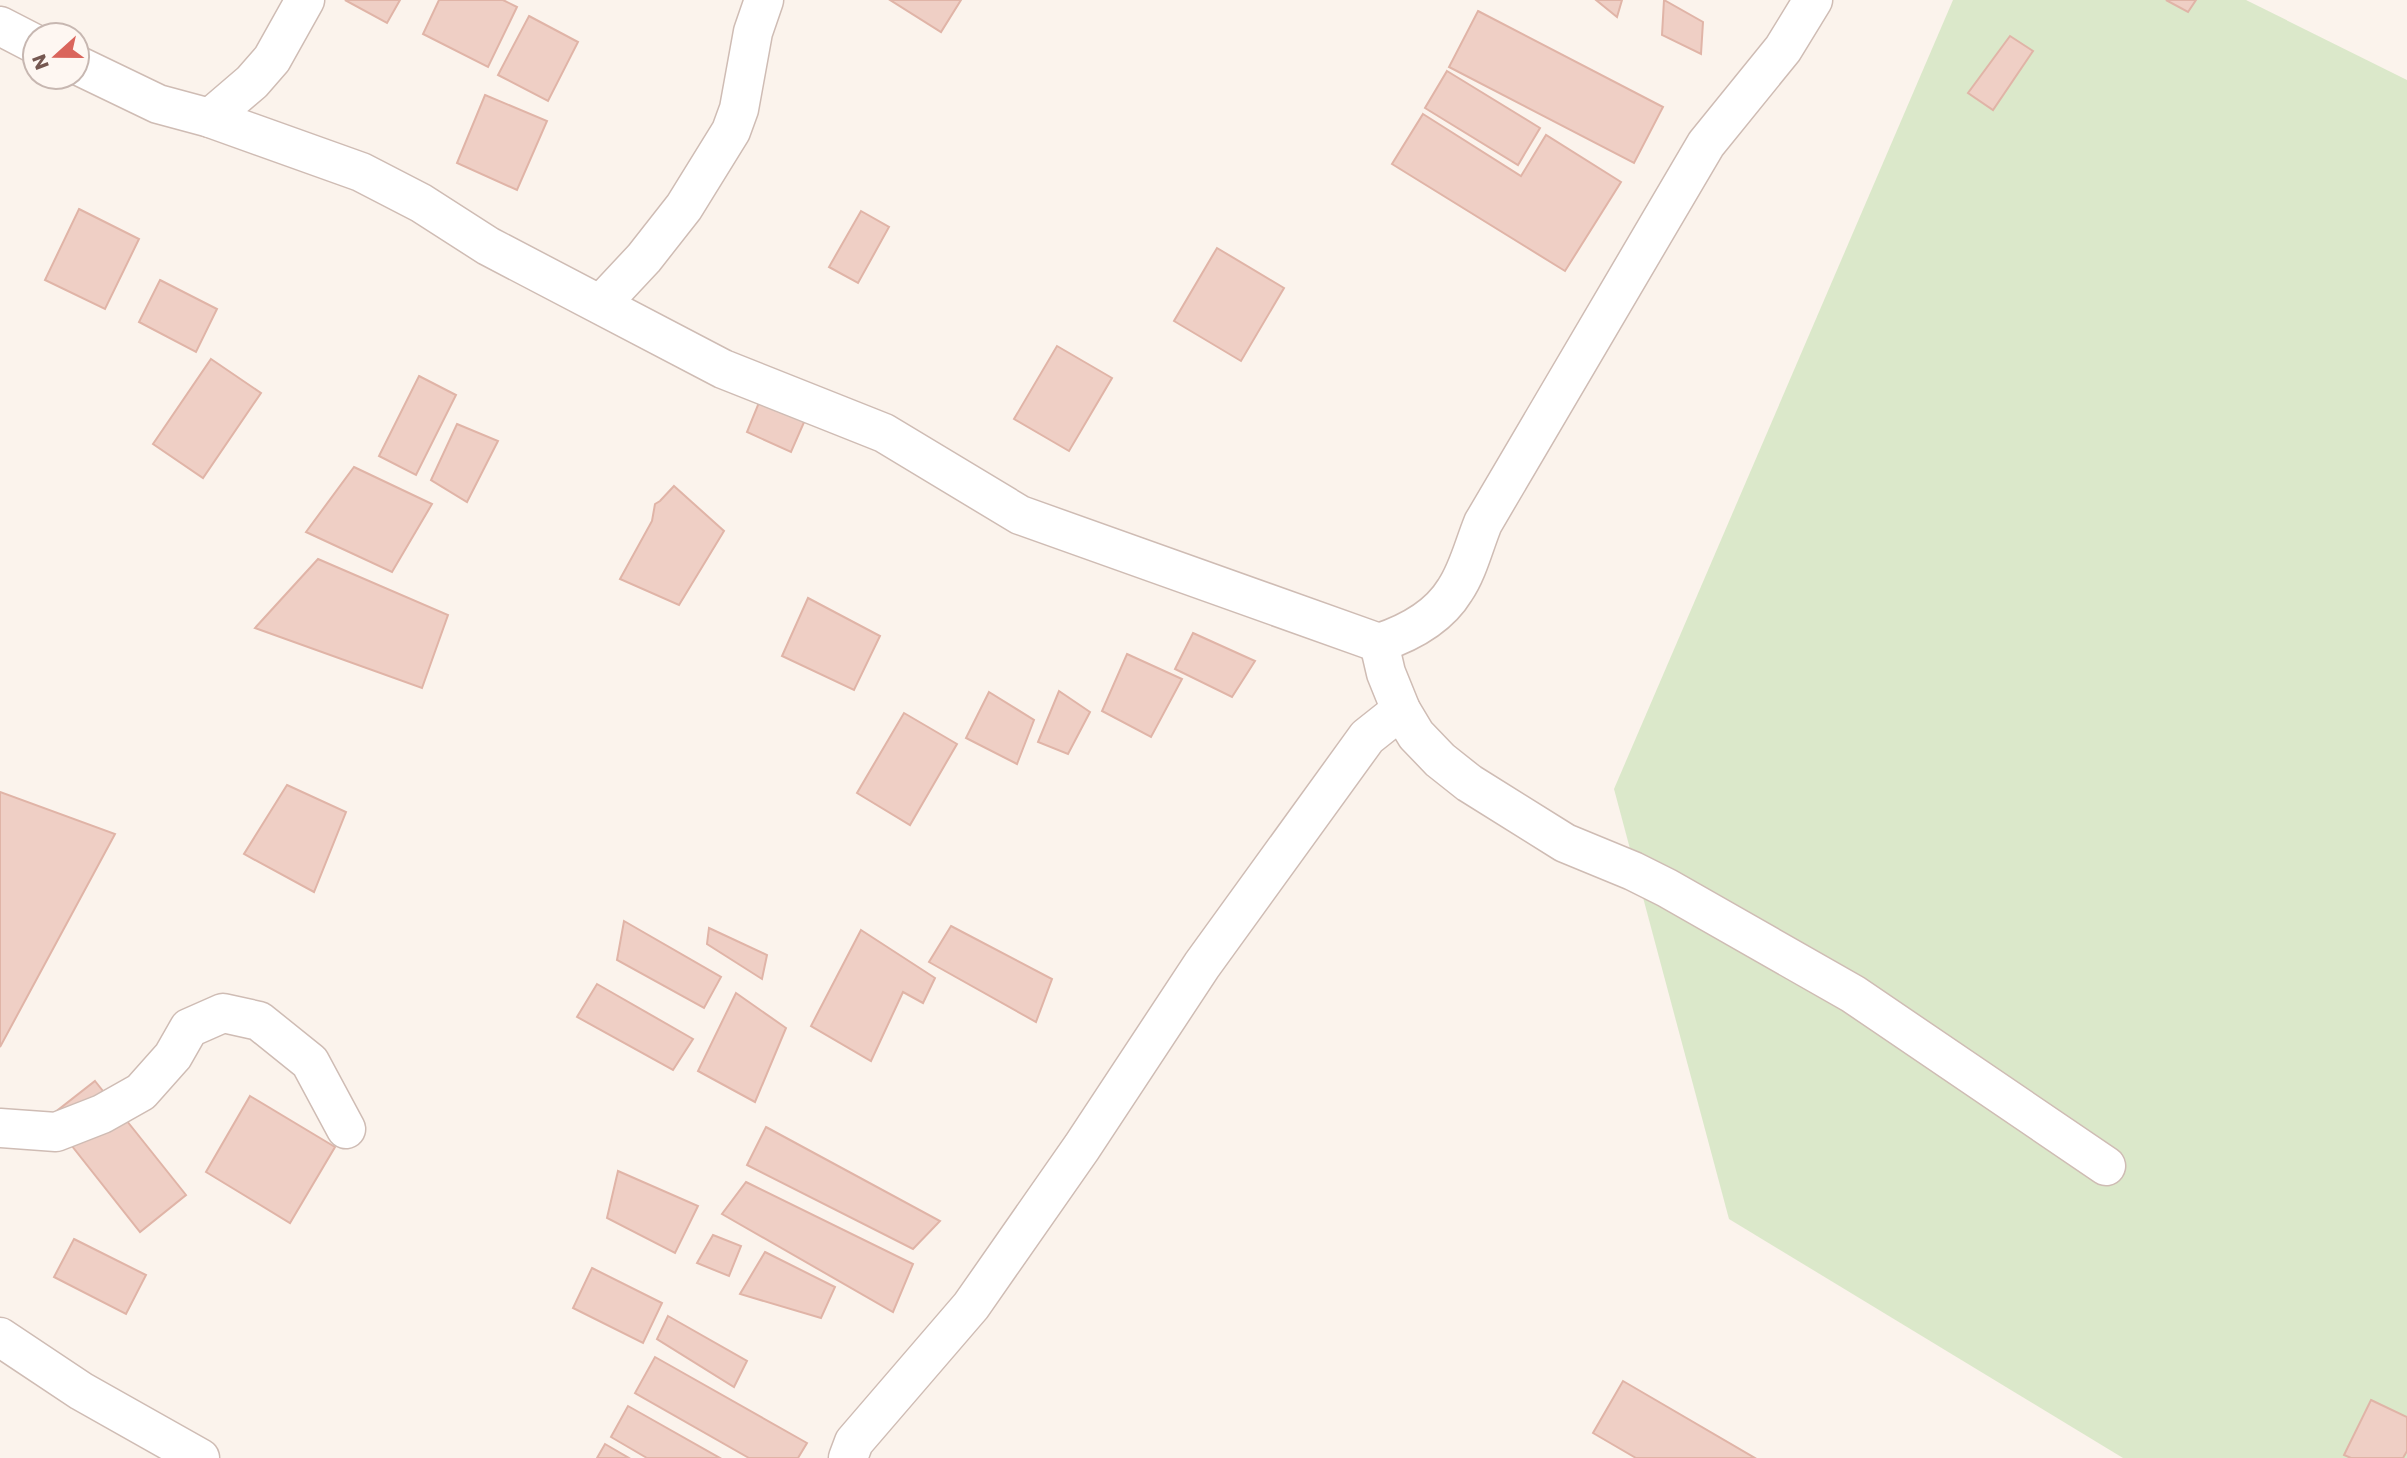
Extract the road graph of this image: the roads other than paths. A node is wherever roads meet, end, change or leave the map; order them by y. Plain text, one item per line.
1 (305, 0) edge
2 (764, 0) edge
3 (1813, 0) edge
4 (0, 26) edge
5 (21, 37) edge
6 (91, 72) edge
7 (210, 118) junction
8 (601, 304) junction
9 (1380, 643) junction
10 (1401, 710) junction
11 (0, 1128) edge
12 (346, 1129) dead end
13 (2106, 1167) dead end
14 (0, 1337) edge
15 (200, 1458) edge
16 (848, 1458) edge

1 - 7 street
2 - 8 street
3 - 9 street
4 - 5 street
6 - 7 street
7 - 8 street
8 - 9 street
9 - 10 street
10 - 13 street
10 - 16 street
11 - 12 street
14 - 15 street

